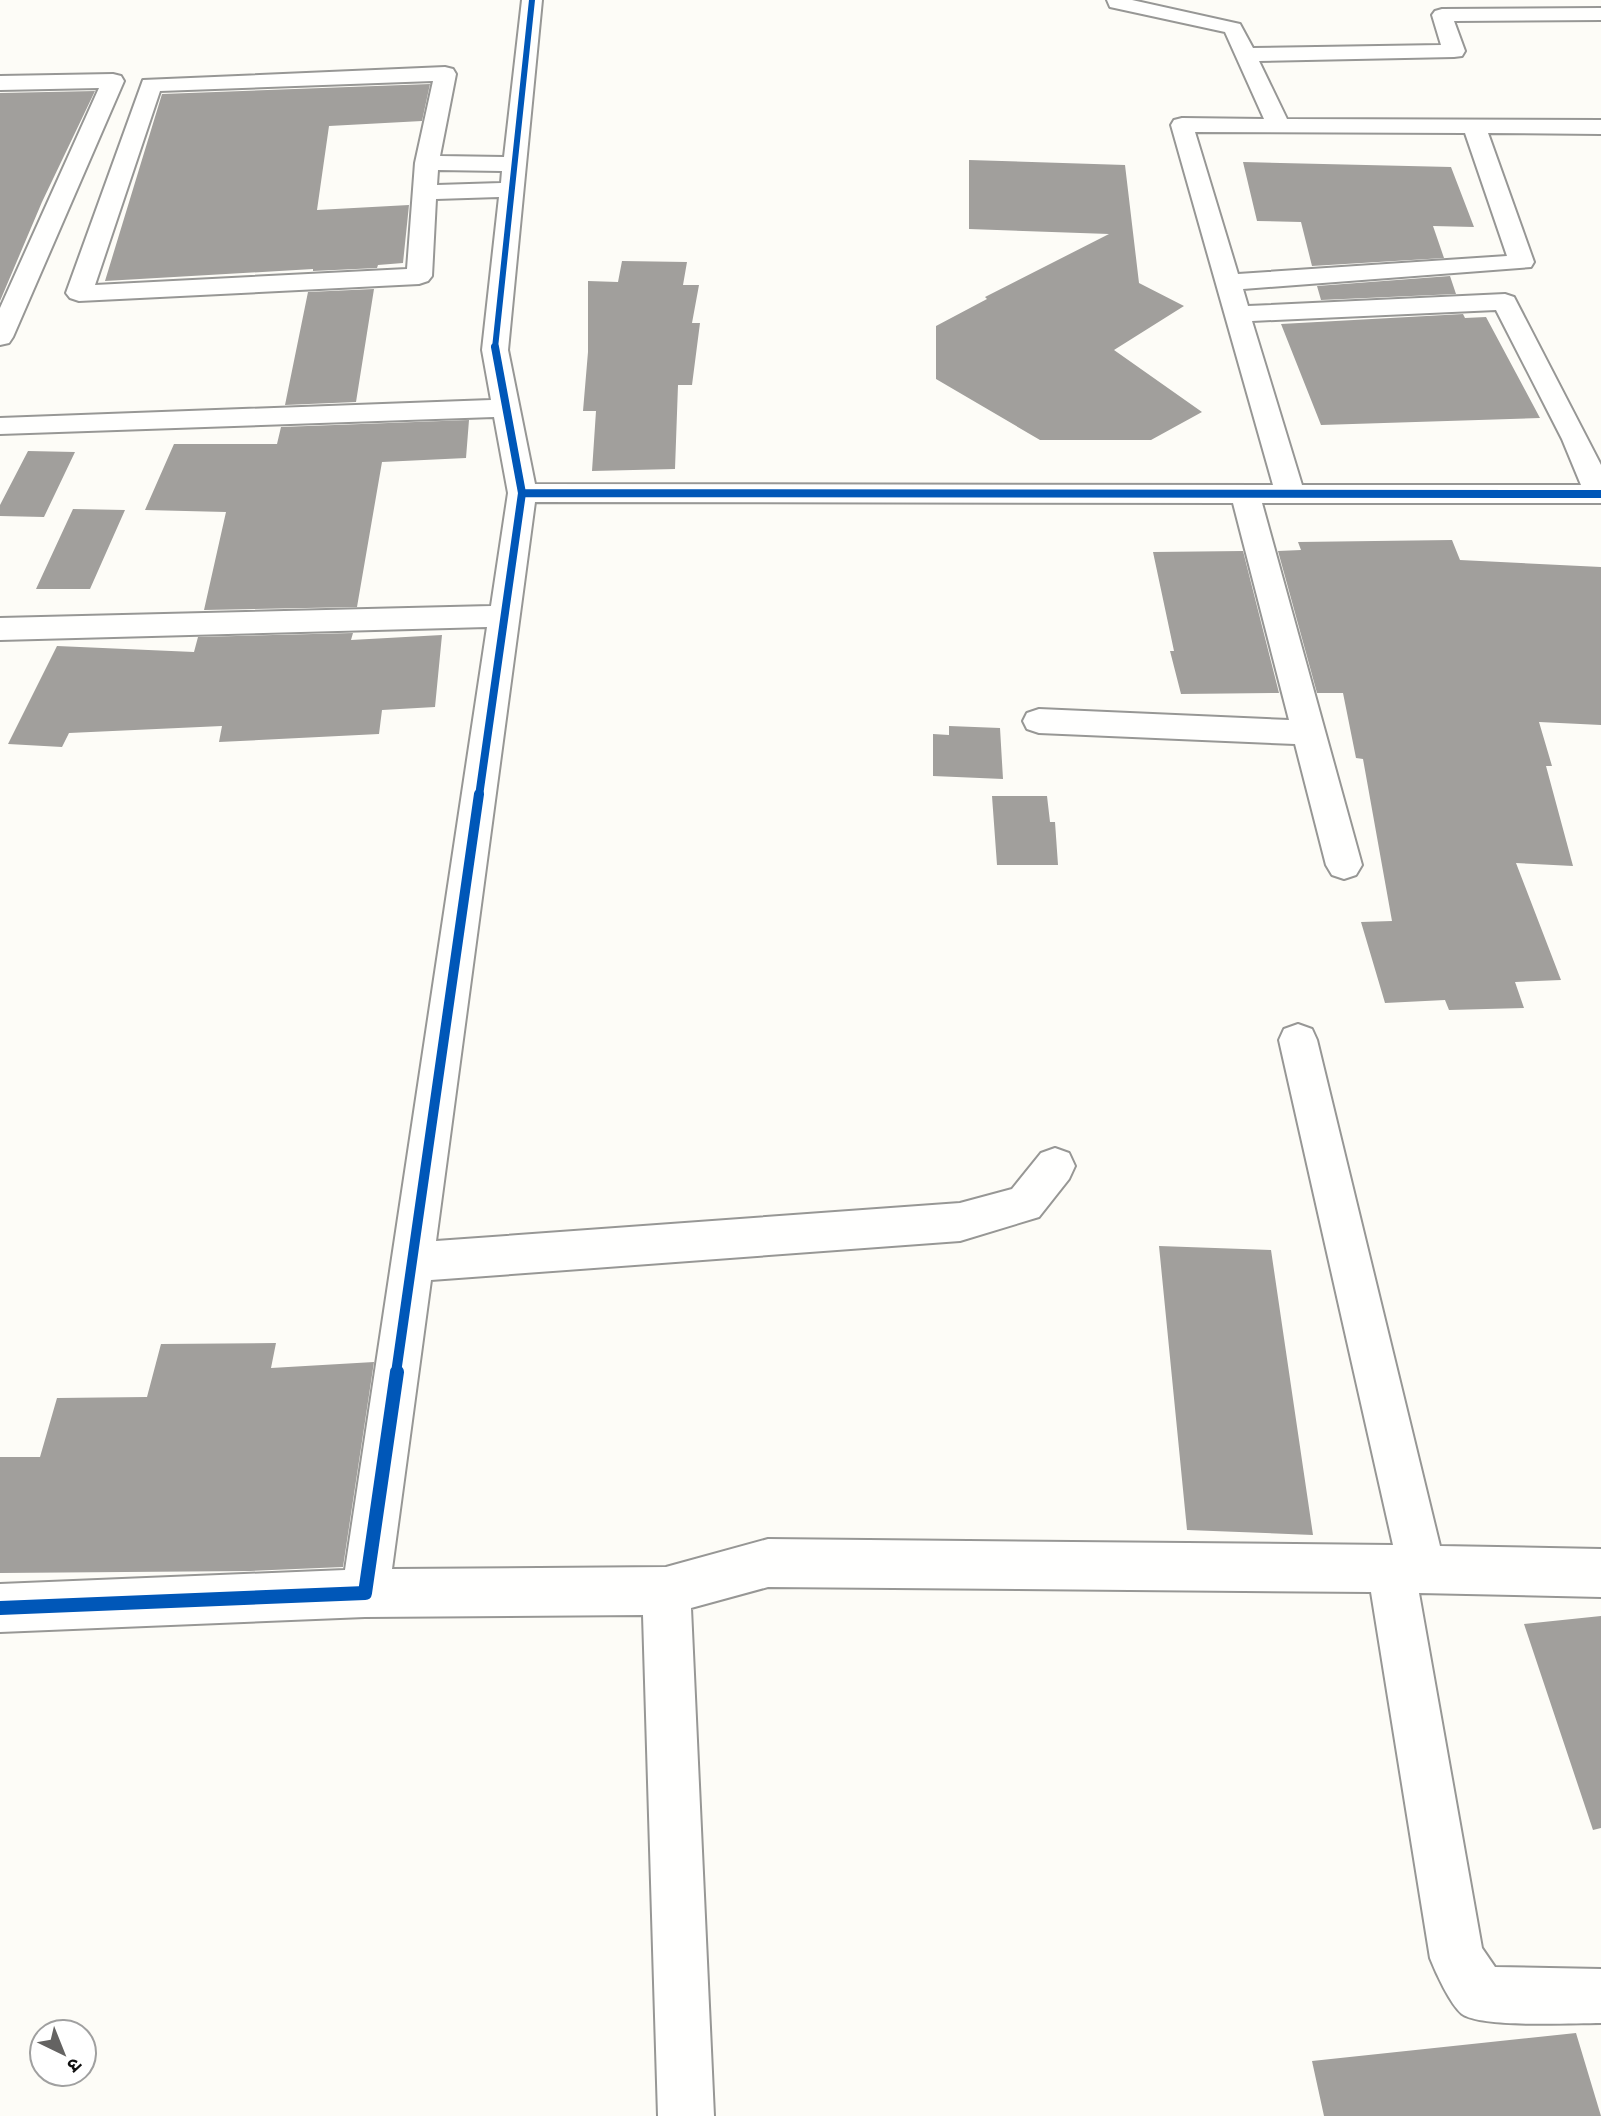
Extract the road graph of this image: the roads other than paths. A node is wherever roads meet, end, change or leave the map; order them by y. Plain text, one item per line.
1 (532, 0) edge
2 (1117, 0) edge
3 (1601, 14) edge
4 (1245, 55) junction
5 (0, 82) edge
6 (1279, 125) junction
7 (1474, 127) junction
8 (1601, 127) edge
9 (427, 163) junction
10 (515, 164) junction
11 (512, 190) junction
12 (425, 192) junction
13 (1228, 282) junction
14 (1237, 314) junction
15 (0, 337) edge
16 (506, 408) junction
17 (0, 426) edge
18 (523, 493) junction
19 (1245, 494) junction
20 (1290, 494) junction
21 (1600, 494) edge
22 (504, 615) junction
23 (0, 629) edge
24 (1039, 721) dead end
25 (1308, 733) junction
26 (1344, 865) dead end
27 (1298, 1040) dead end
28 (1055, 1166) dead end
29 (412, 1262) junction
30 (1407, 1569) junction
31 (1601, 1573) edge
32 (666, 1591) junction
33 (365, 1592) junction
34 (0, 1608) edge
35 (1601, 1996) edge
36 (686, 2116) edge

1 - 10 street
2 - 4 street
3 - 4 street
4 - 6 street
5 - 15 street
6 - 7 street
6 - 13 street
7 - 8 street
7 - 13 street
9 - 10 street
9 - 12 street
9 - 12 street
10 - 11 street
11 - 12 street
11 - 16 street
13 - 14 street
14 - 20 street
14 - 21 street
16 - 17 street
16 - 18 street
18 - 19 street
18 - 22 street
19 - 20 street
19 - 25 street
20 - 21 street
22 - 23 street
22 - 29 street
24 - 25 street
25 - 26 street
27 - 30 street
28 - 29 street
29 - 33 street
30 - 31 street
30 - 32 street
30 - 35 street
32 - 33 street
32 - 36 street
33 - 34 street

